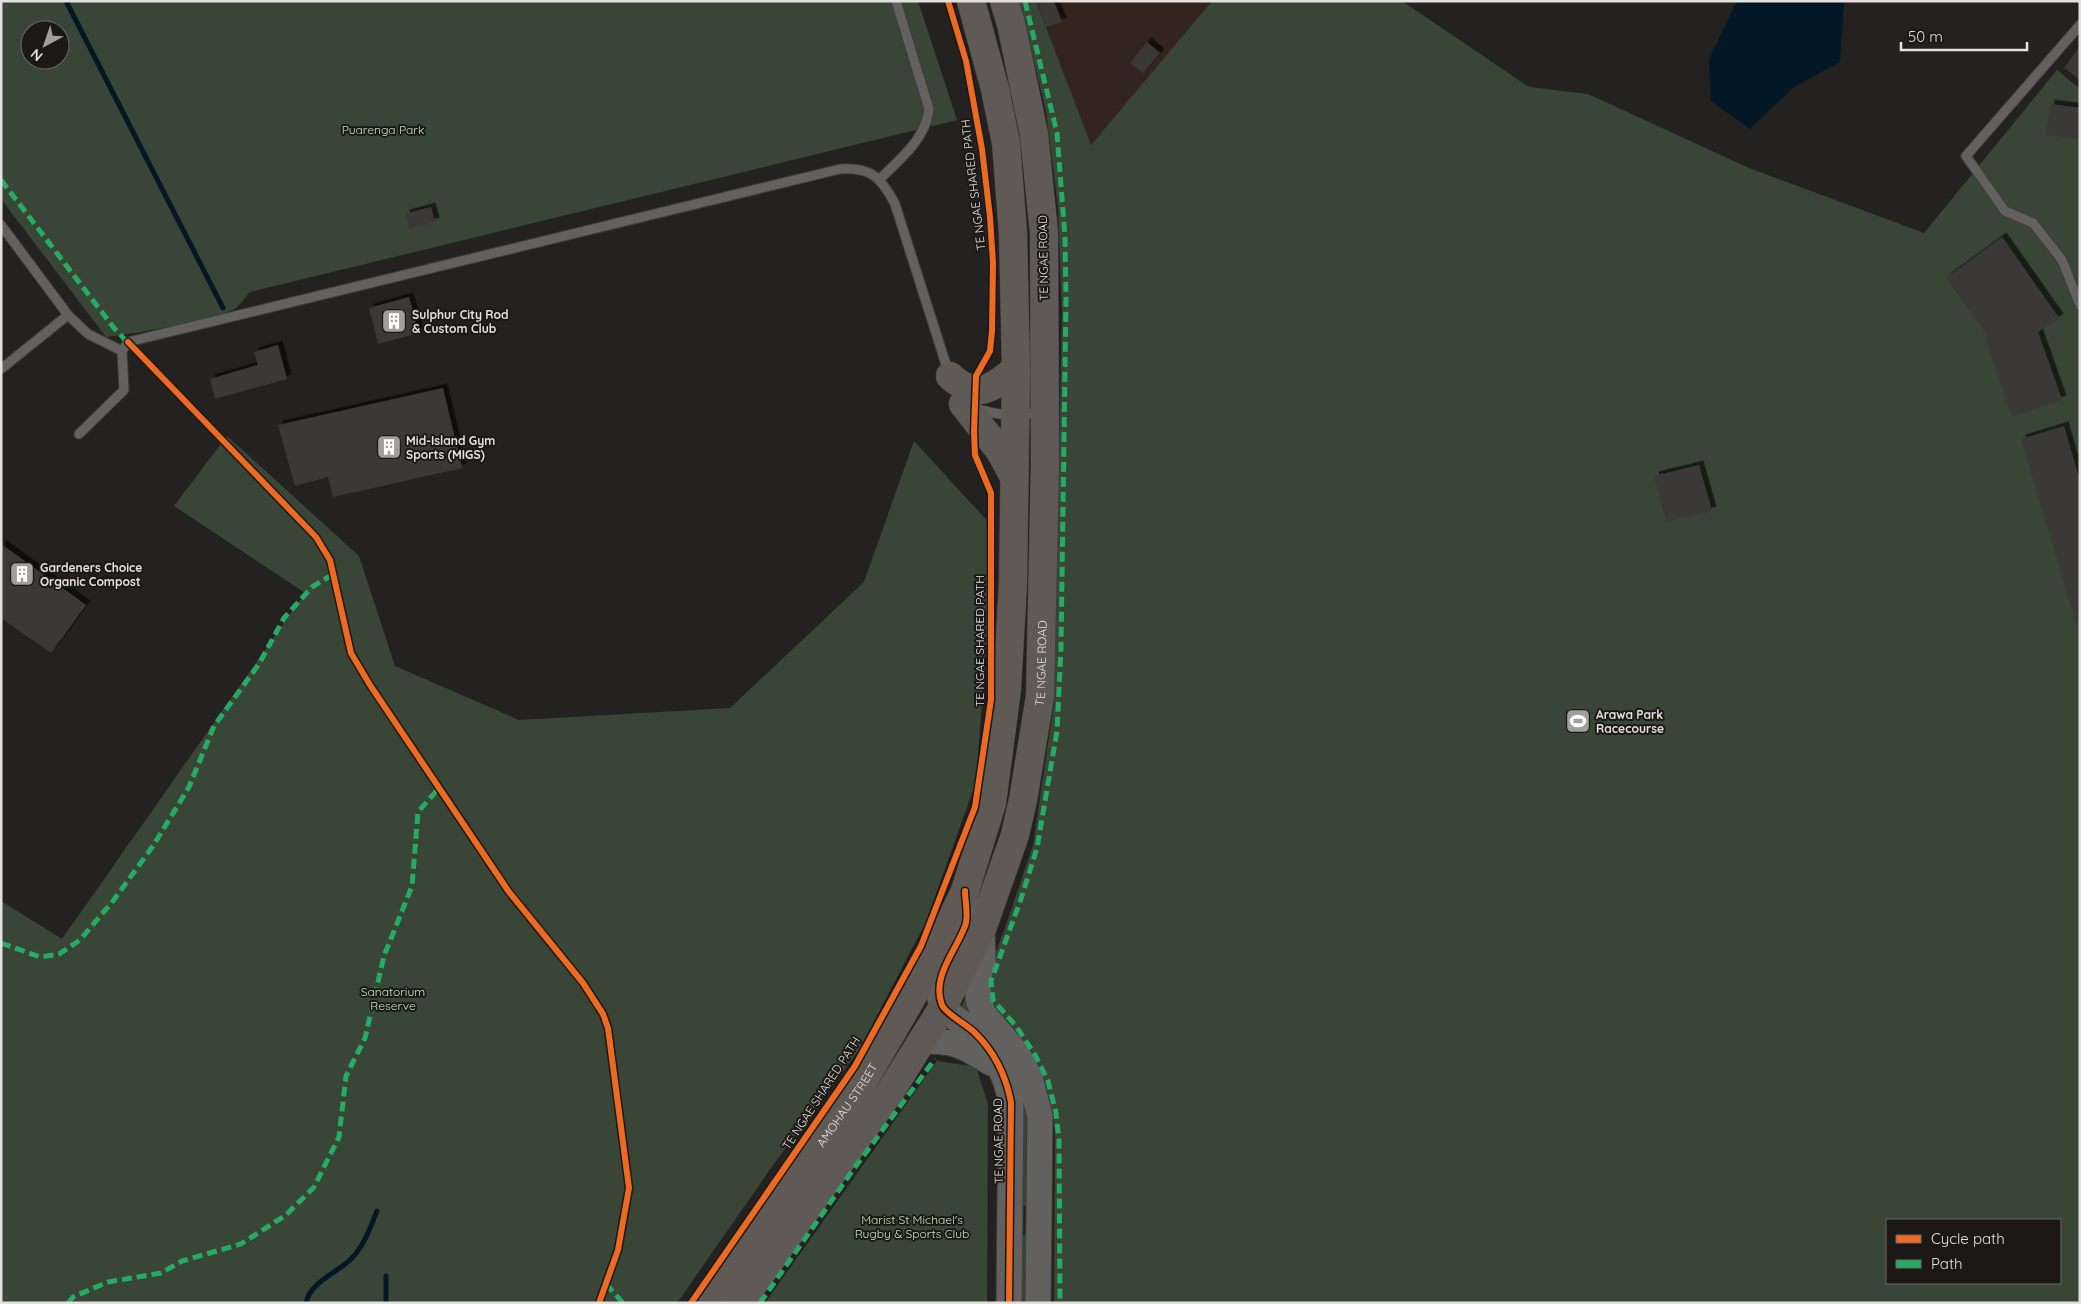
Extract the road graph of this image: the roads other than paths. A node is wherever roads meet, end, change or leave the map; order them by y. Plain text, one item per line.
1 (896, 1) edge
2 (971, 1) edge
3 (1004, 1) edge
4 (2080, 25) edge
5 (879, 180) junction
6 (1, 225) edge
7 (2080, 305) edge
8 (68, 315) junction
9 (122, 351) junction
10 (1, 369) edge
11 (1016, 369) junction
12 (956, 393) junction
13 (1044, 413) junction
14 (1015, 414) junction
15 (79, 434) dead end
16 (1014, 477) junction
17 (965, 892) junction
18 (982, 929) junction
19 (943, 1007) junction
20 (922, 1041) junction
21 (999, 1068) junction
22 (1010, 1220) junction
23 (1039, 1222) junction
24 (708, 1303) edge
25 (740, 1303) edge
26 (1009, 1303) edge
27 (1038, 1303) edge

1 - 5 lane
2 - 11 main road
3 - 13 main road, TE NGAE ROAD
4 - 7 lane
5 - 9 lane
5 - 12 lane
6 - 8 lane
8 - 9 lane
8 - 10 lane
9 - 15 lane
11 - 12 main road
11 - 14 main road
12 - 14 lane
12 - 16 main road
13 - 14 lane
13 - 18 main road, TE NGAE ROAD
14 - 16 main road
16 - 17 main road
17 - 19 street
17 - 24 main road, AMOHAU STREET
18 - 19 main road
18 - 23 street, TE NGAE ROAD
19 - 20 main road
19 - 21 street, TE NGAE ROAD
20 - 21 street
20 - 25 main road
21 - 22 street, TE NGAE ROAD
22 - 23 street
22 - 26 street, TE NGAE ROAD
23 - 27 street, TE NGAE ROAD

